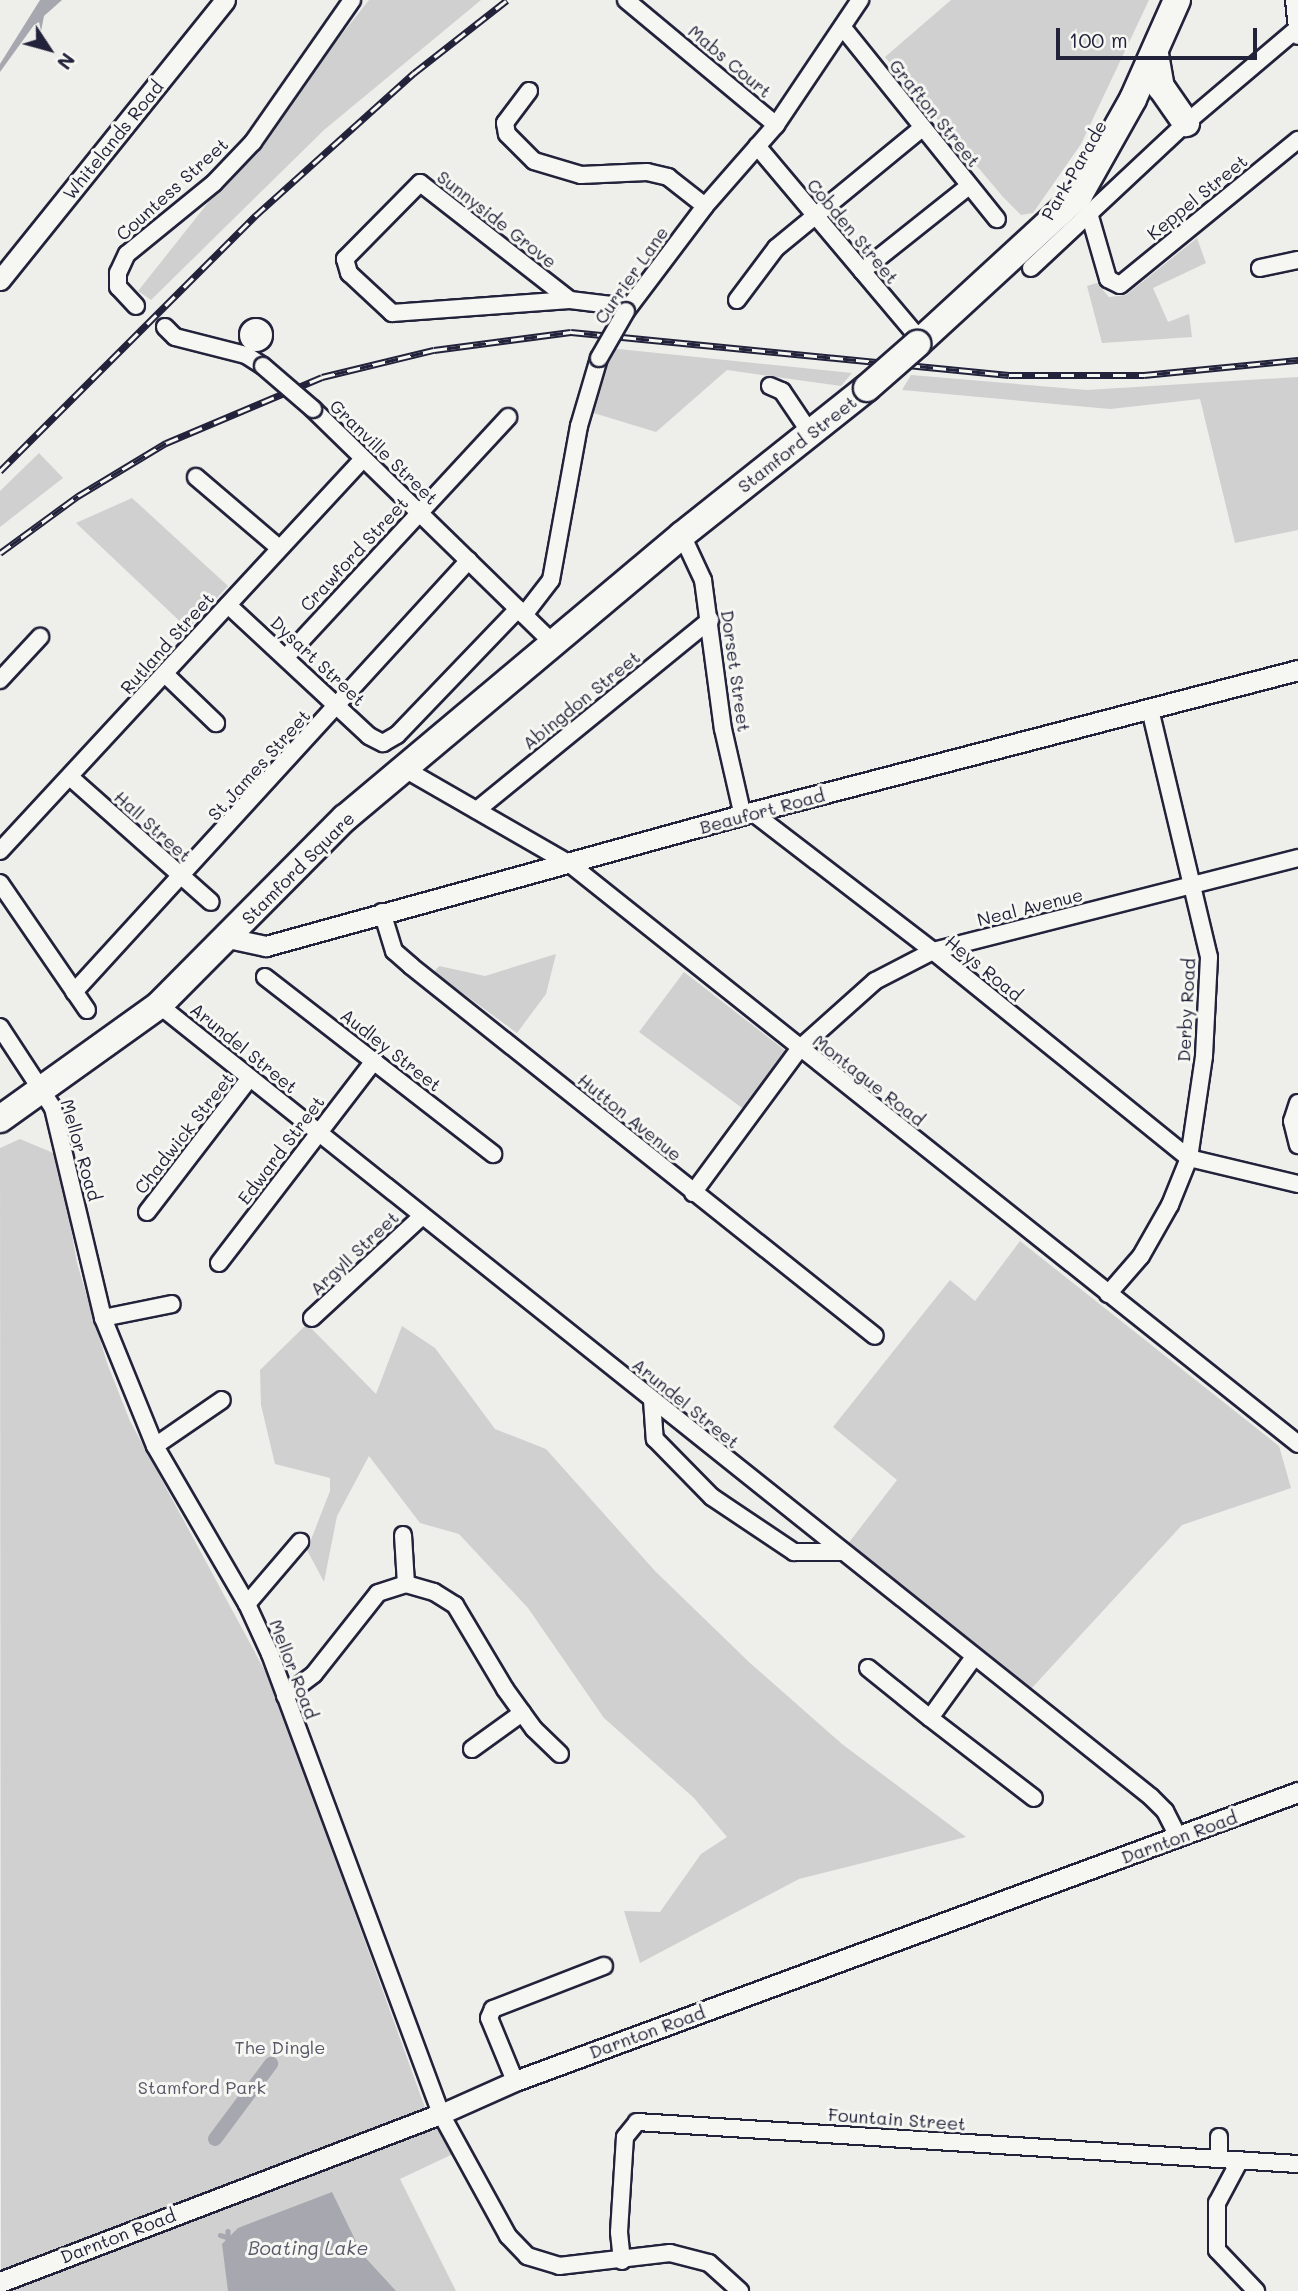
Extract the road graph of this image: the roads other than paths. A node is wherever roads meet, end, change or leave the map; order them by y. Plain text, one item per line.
1 (225, 0) edge
2 (352, 0) edge
3 (626, 0) edge
4 (860, 0) edge
5 (1163, 0) edge
6 (1177, 0) edge
7 (1294, 0) edge
8 (1298, 28) edge
9 (844, 29) junction
10 (1298, 37) edge
11 (1155, 54) junction
12 (529, 91) dead end
13 (1186, 123) junction
14 (776, 125) junction
15 (922, 128) junction
16 (1298, 140) edge
17 (757, 146) junction
18 (969, 186) junction
19 (705, 206) junction
20 (1089, 213) junction
21 (815, 216) junction
22 (997, 219) dead end
23 (1034, 237) junction
24 (1298, 260) edge
25 (1031, 268) dead end
26 (1260, 268) dead end
27 (862, 271) junction
28 (0, 280) edge
29 (570, 300) junction
30 (737, 300) dead end
31 (136, 306) dead end
32 (627, 309) junction
33 (165, 327) dead end
34 (919, 343) junction
35 (770, 386) dead end
36 (508, 417) dead end
37 (811, 434) junction
38 (362, 460) junction
39 (196, 477) dead end
40 (419, 512) junction
41 (682, 535) junction
42 (279, 548) junction
43 (469, 560) junction
44 (228, 605) junction
45 (521, 612) junction
46 (710, 620) junction
47 (40, 637) dead end
48 (552, 643) junction
49 (286, 657) junction
50 (1298, 670) edge
51 (165, 674) junction
52 (0, 680) edge
53 (338, 706) junction
54 (1150, 710) junction
55 (216, 723) dead end
56 (403, 768) junction
57 (71, 777) junction
58 (477, 810) junction
59 (748, 814) junction
60 (0, 851) edge
61 (1298, 858) edge
62 (570, 864) junction
63 (182, 878) junction
64 (0, 883) edge
65 (1195, 886) junction
66 (211, 902) dead end
67 (382, 912) junction
68 (228, 939) junction
69 (933, 951) junction
70 (265, 977) dead end
71 (75, 992) junction
72 (159, 1005) junction
73 (87, 1010) dead end
74 (0, 1027) edge
75 (799, 1049) junction
76 (374, 1061) junction
77 (250, 1078) junction
78 (43, 1092) junction
79 (1298, 1103) edge
80 (0, 1119) edge
81 (317, 1132) junction
82 (1298, 1145) edge
83 (494, 1154) dead end
84 (1189, 1158) junction
85 (1298, 1184) edge
86 (693, 1193) junction
87 (148, 1212) dead end
88 (422, 1216) junction
89 (219, 1263) dead end
90 (1108, 1294) junction
91 (172, 1304) dead end
92 (103, 1318) junction
93 (312, 1318) dead end
94 (876, 1336) dead end
95 (222, 1400) dead end
96 (652, 1400) junction
97 (1298, 1444) edge
98 (155, 1446) junction
99 (403, 1535) dead end
100 (300, 1542) dead end
101 (842, 1552) junction
102 (406, 1584) junction
103 (247, 1604) junction
104 (974, 1657) junction
105 (868, 1668) dead end
106 (285, 1696) junction
107 (522, 1713) junction
108 (930, 1718) junction
109 (472, 1748) dead end
110 (560, 1754) dead end
111 (1298, 1792) edge
112 (1034, 1798) dead end
113 (1179, 1838) junction
114 (604, 1966) dead end
115 (515, 2081) junction
116 (441, 2114) junction
117 (1220, 2137) dead end
118 (1219, 2159) junction
119 (1240, 2160) junction
120 (1298, 2164) edge
121 (622, 2261) junction
122 (0, 2282) edge
123 (740, 2291) edge
124 (1256, 2291) edge

1 - 28 street, Whitelands Road
2 - 31 street, Countess Street
3 - 14 street, Mabs Court
4 - 9 street, Currier Lane
5 - 23 highway, Park Parade
6 - 11 highway, Park Parade
7 - 8 street
8 - 10 street
8 - 13 street
9 - 14 street, Currier Lane
9 - 15 street, Grafton Street
11 - 13 highway
11 - 23 highway, Park Parade
12 - 19 street
13 - 20 street
14 - 17 street, Currier Lane
15 - 18 street, Grafton Street
15 - 21 street
16 - 20 street, Keppel Street
17 - 19 street, Currier Lane
17 - 21 street, Cobden Street
18 - 22 street, Grafton Street
18 - 27 street
19 - 32 street, Currier Lane
20 - 25 street
21 - 27 street, Cobden Street
21 - 30 street
23 - 34 highway, Stamford Street
24 - 26 street
27 - 34 street, Cobden Street
29 - 29 street, Sunnyside Grove
29 - 32 street, Sunnyside Grove
32 - 45 street, Currier Lane, bridge
33 - 38 street, Granville Street, bridge
34 - 37 highway, Stamford Street, bridge
35 - 37 street
36 - 40 street, Crawford Street
37 - 41 highway, Stamford Street
38 - 40 street, Granville Street
38 - 42 street, Rutland Street
39 - 42 street
40 - 43 street, Granville Street
40 - 49 street, Crawford Street
41 - 46 street, Dorset Street
41 - 48 highway, Stamford Street
42 - 44 street, Rutland Street
43 - 45 street, Granville Street
43 - 53 street, St James Street
44 - 49 street, Dysart Street
44 - 51 street, Rutland Street
45 - 48 street, Granville Street
45 - 53 street, Dysart Street
46 - 58 street, Abingdon Street
46 - 59 street, Dorset Street
47 - 52 street
48 - 56 highway, Stamford Square
49 - 53 street, Dysart Street
50 - 54 street, Beaufort Road
51 - 55 street
51 - 57 street, Rutland Street
53 - 63 street, St James Street
54 - 59 street, Beaufort Road
54 - 65 street, Derby Road
56 - 58 street, Montague Road
56 - 68 highway, Stamford Square
57 - 60 street, Rutland Street
57 - 63 street, Hall Street
58 - 62 street, Montague Road
59 - 62 street, Beaufort Road
59 - 69 street, Heys Road
61 - 65 street, Neal Avenue
62 - 67 street, Beaufort Road
62 - 75 street, Montague Road
63 - 66 street, Hall Street
63 - 71 street, St James Street
64 - 71 street
65 - 69 street, Neal Avenue
65 - 84 street, Derby Road
67 - 68 street, Beaufort Road
67 - 86 street, Hutton Avenue
68 - 72 highway, Stamford Square
69 - 75 street, Neal Avenue
69 - 84 street, Heys Road
70 - 76 street, Audley Street
71 - 73 street
72 - 77 street, Arundel Street
72 - 78 highway, Stamford Square
74 - 78 street, Mellor Road
75 - 86 street, Neal Avenue
75 - 90 street, Montague Road
76 - 81 street, Edward Street
76 - 83 street, Audley Street
77 - 81 street, Arundel Street
77 - 87 street, Chadwick Street
78 - 80 highway
78 - 92 street, Mellor Road
79 - 82 street
81 - 88 street, Arundel Street
81 - 89 street, Edward Street
84 - 85 street
84 - 90 street, Derby Road
86 - 94 street, Hutton Avenue
88 - 93 street, Argyll Street
88 - 96 street, Arundel Street
90 - 97 street, Montague Road
91 - 92 street
92 - 98 street, Mellor Road
95 - 98 street
96 - 101 street, Arundel Street
96 - 101 street
98 - 103 street, Mellor Road
99 - 102 street
100 - 103 street
101 - 104 street, Arundel Street
102 - 106 street
102 - 107 street
103 - 106 street, Mellor Road
104 - 108 street
104 - 113 street, Arundel Street
105 - 108 street
106 - 116 street, Mellor Road
107 - 109 street
107 - 110 street
108 - 112 street
111 - 113 street, Darnton Road
113 - 115 street, Darnton Road
114 - 115 street
115 - 116 street, Darnton Road
116 - 121 street, Mellor Road
116 - 122 street, Darnton Road
117 - 118 street
118 - 119 street, Fountain Street
118 - 121 street, Fountain Street
119 - 120 street, Fountain Street
119 - 124 street
121 - 123 street

